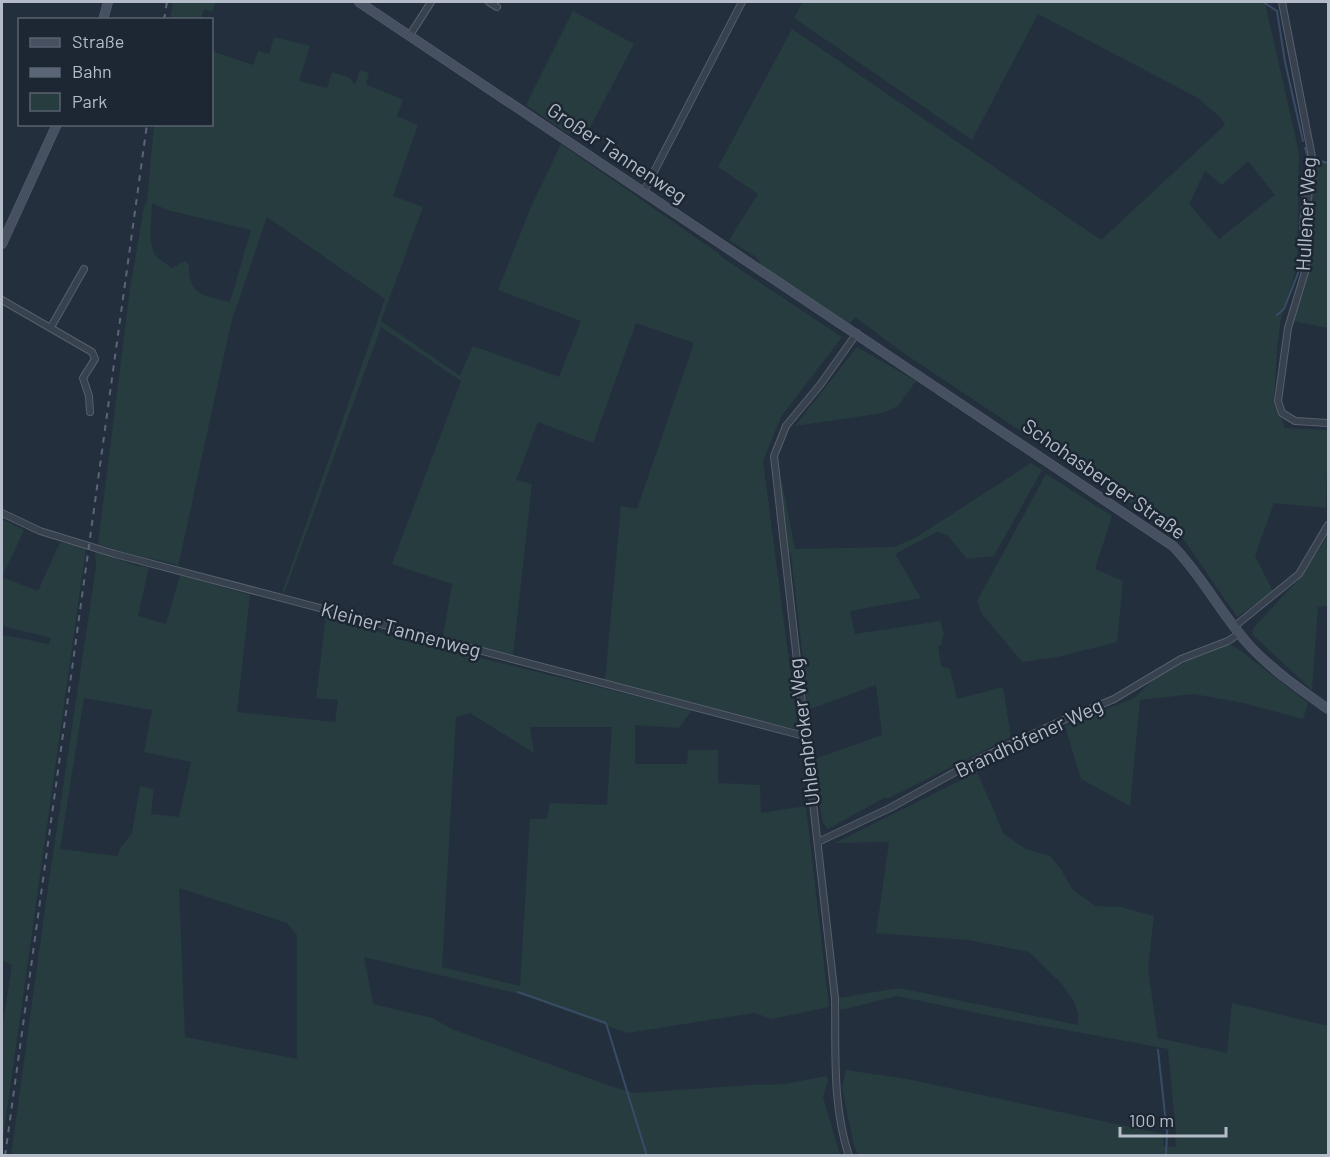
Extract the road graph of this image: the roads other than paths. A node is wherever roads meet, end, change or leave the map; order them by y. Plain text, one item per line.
1 (108, 2) edge
2 (359, 2) edge
3 (431, 2) edge
4 (489, 2) edge
5 (742, 2) edge
6 (1282, 2) edge
7 (497, 7) dead end
8 (104, 18) edge
9 (410, 35) junction
10 (56, 126) edge
11 (644, 191) junction
12 (2, 244) edge
13 (84, 269) dead end
14 (2, 300) edge
15 (51, 327) junction
16 (856, 333) junction
17 (90, 412) dead end
18 (1329, 423) edge
19 (2, 513) edge
20 (1329, 525) edge
21 (1237, 630) junction
22 (1329, 709) edge
23 (804, 736) junction
24 (818, 842) junction
25 (849, 1155) edge

1 - 8 street
2 - 9 street, Großer Tannenweg
3 - 9 street
4 - 7 street
5 - 11 street
6 - 18 street, Hullener Weg
9 - 11 street, Großer Tannenweg
10 - 12 street
11 - 16 street, Großer Tannenweg
13 - 15 street
14 - 15 street
15 - 17 street
16 - 21 street, Schohasberger Straße
16 - 23 street, Uhlenbroker Weg
19 - 23 street, Kleiner Tannenweg
20 - 21 street, Brandhöfener Weg
21 - 22 street, Schohasberger Straße
21 - 24 street, Brandhöfener Weg
23 - 24 street, Uhlenbroker Weg
24 - 25 street, Uhlenbroker Weg

